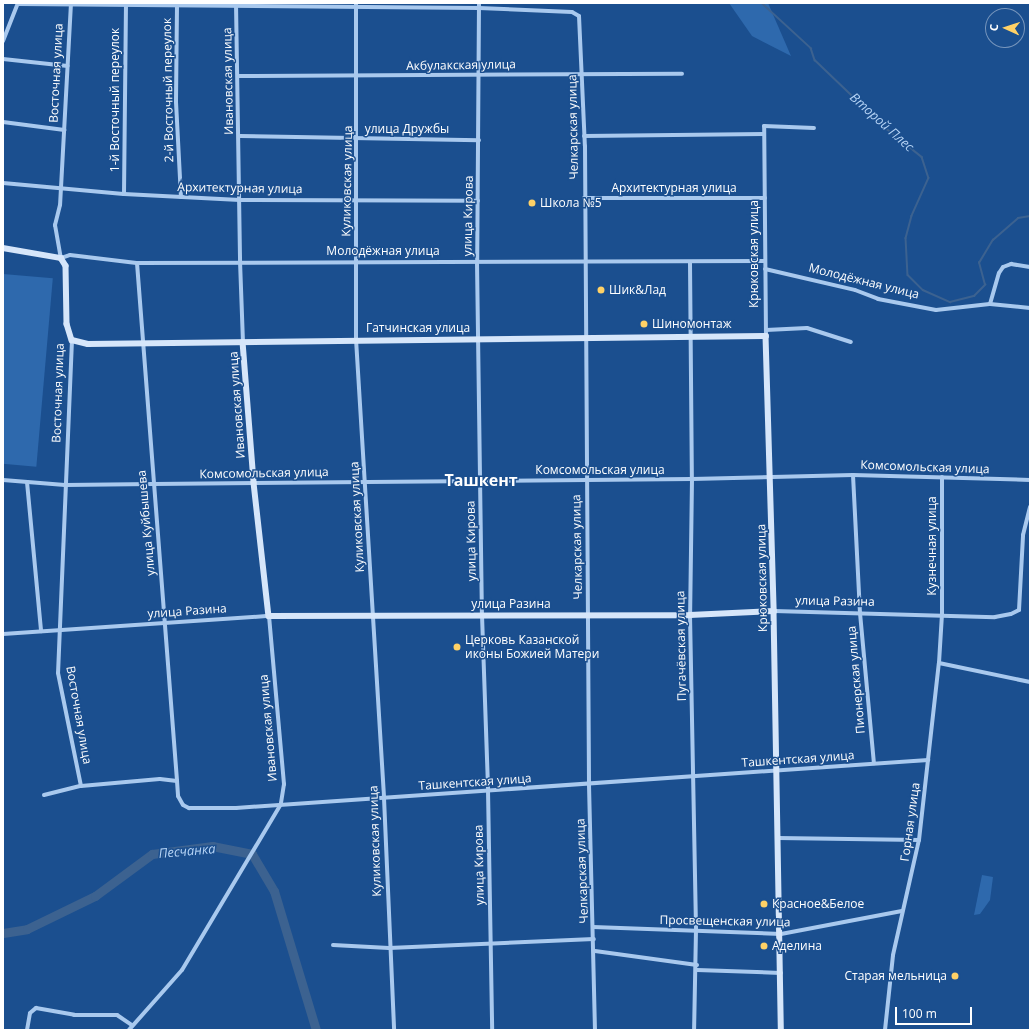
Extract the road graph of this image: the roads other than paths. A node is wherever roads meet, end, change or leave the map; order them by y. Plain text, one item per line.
1 (18, 3) edge
2 (356, 3) edge
3 (479, 3) edge
4 (71, 4) edge
5 (126, 5) junction
6 (236, 5) edge
7 (177, 6) junction
8 (479, 8) junction
9 (356, 9) junction
10 (3, 41) edge
11 (3, 59) edge
12 (68, 66) junction
13 (479, 74) junction
14 (682, 74) dead end
15 (582, 75) junction
16 (239, 76) junction
17 (358, 76) junction
18 (3, 122) edge
19 (814, 128) dead end
20 (64, 130) junction
21 (764, 134) junction
22 (240, 136) junction
23 (584, 136) junction
24 (357, 139) junction
25 (479, 140) junction
26 (3, 183) edge
27 (60, 189) junction
28 (124, 194) junction
29 (181, 197) junction
30 (584, 198) junction
31 (765, 198) junction
32 (240, 200) junction
33 (357, 200) junction
34 (478, 201) junction
35 (3, 248) edge
36 (61, 258) junction
37 (240, 261) junction
38 (765, 261) junction
39 (356, 262) junction
40 (477, 262) junction
41 (584, 262) junction
42 (137, 263) junction
43 (690, 263) junction
44 (1030, 267) edge
45 (765, 269) junction
46 (990, 304) junction
47 (1030, 308) edge
48 (766, 333) junction
49 (356, 339) junction
50 (480, 339) junction
51 (585, 339) junction
52 (690, 339) junction
53 (72, 340) junction
54 (243, 342) junction
55 (851, 342) dead end
56 (141, 343) junction
57 (853, 474) junction
58 (771, 476) junction
59 (942, 477) junction
60 (692, 479) junction
61 (3, 480) edge
62 (481, 480) junction
63 (587, 480) junction
64 (1030, 480) edge
65 (27, 482) junction
66 (365, 482) junction
67 (254, 483) junction
68 (153, 484) junction
69 (64, 485) junction
70 (1030, 507) edge
71 (774, 611) junction
72 (860, 613) junction
73 (942, 614) junction
74 (372, 615) junction
75 (482, 615) junction
76 (588, 615) junction
77 (690, 615) junction
78 (269, 616) junction
79 (164, 623) junction
80 (41, 631) junction
81 (58, 631) junction
82 (3, 634) edge
83 (939, 663) junction
84 (1030, 682) edge
85 (928, 760) junction
86 (874, 763) junction
87 (777, 770) junction
88 (693, 777) junction
89 (177, 781) junction
90 (589, 785) junction
91 (81, 786) junction
92 (488, 790) junction
93 (44, 795) dead end
94 (384, 798) junction
95 (281, 804) junction
96 (778, 838) junction
97 (918, 840) junction
98 (902, 912) junction
99 (593, 928) junction
100 (696, 930) junction
101 (781, 934) junction
102 (594, 938) junction
103 (333, 945) dead end
104 (491, 945) junction
105 (389, 948) junction
106 (595, 951) junction
107 (697, 968) junction
108 (781, 973) junction
109 (132, 1025) junction
110 (27, 1030) edge
111 (129, 1030) edge
112 (394, 1030) edge
113 (492, 1030) edge
114 (595, 1030) edge
115 (694, 1030) edge
116 (781, 1030) edge
117 (885, 1030) edge

1 - 4 street
1 - 10 street
2 - 9 street, Куликовская улица
3 - 8 street, улица Кирова
4 - 5 street
4 - 12 street, Восточная улица
5 - 7 street
5 - 28 street, 1-й Восточный переулок
6 - 7 street
6 - 9 street
6 - 16 street, Ивановская улица
7 - 29 street, 2-й Восточный переулок
8 - 9 street
8 - 13 street, улица Кирова
8 - 15 street, Челкарская улица
9 - 17 street, Куликовская улица
11 - 12 street
12 - 20 street, Восточная улица
13 - 15 street, Акбулакская улица
13 - 17 street, Акбулакская улица
13 - 25 street, улица Кирова
14 - 15 street, Акбулакская улица
15 - 23 street, Челкарская улица
16 - 17 street, Акбулакская улица
16 - 22 street, Ивановская улица
17 - 24 street, Куликовская улица
18 - 20 street
19 - 21 street, Крюковская улица
20 - 27 street, Восточная улица
21 - 23 street
21 - 31 street, Крюковская улица
22 - 24 street, улица Дружбы
22 - 32 street, Ивановская улица
23 - 30 street, Челкарская улица
24 - 25 street, улица Дружбы
24 - 33 street, Куликовская улица
25 - 34 street, улица Кирова
26 - 27 street, Архитектурная улица
27 - 28 street, Архитектурная улица
27 - 36 street, Восточная улица
28 - 29 street, Архитектурная улица
29 - 32 street, Архитектурная улица
30 - 31 street, Архитектурная улица
30 - 41 street, Челкарская улица
31 - 38 street, Крюковская улица
32 - 33 street, Архитектурная улица
32 - 37 street, Ивановская улица
33 - 34 street, Архитектурная улица
33 - 39 street, Куликовская улица
34 - 40 street, улица Кирова
35 - 36 street, Молодёжная улица
36 - 42 street, Молодёжная улица
36 - 53 street, Восточная улица
37 - 39 street, Молодёжная улица
37 - 42 street, Молодёжная улица
37 - 54 street, Ивановская улица
38 - 43 street, Молодёжная улица
38 - 45 street, Крюковская улица
39 - 40 street, Молодёжная улица
39 - 49 street, Куликовская улица
40 - 41 street, Молодёжная улица
40 - 50 street, улица Кирова
41 - 43 street, Молодёжная улица
41 - 51 street, Челкарская улица
42 - 56 street, улица Куйбышева
43 - 52 street, Пугачёвская улица
44 - 46 street
45 - 46 street, Молодёжная улица
45 - 48 street, Крюковская улица
46 - 47 street, Молодёжная улица
48 - 52 street, Гатчинская улица
48 - 55 street, Гатчинская улица
48 - 58 street, Крюковская улица
49 - 50 street, Гатчинская улица
49 - 54 street, Гатчинская улица
49 - 66 street, Куликовская улица
50 - 51 street, Гатчинская улица
50 - 62 street, улица Кирова
51 - 52 street, Гатчинская улица
51 - 63 street, Челкарская улица
52 - 60 street, Пугачёвская улица
53 - 56 street, Гатчинская улица
53 - 69 street, Восточная улица
54 - 56 street, Гатчинская улица
54 - 67 street, Ивановская улица
56 - 68 street, улица Куйбышева
57 - 58 street, Комсомольская улица
57 - 59 street, Комсомольская улица
57 - 72 street, Пионерская улица
58 - 60 street, Комсомольская улица
58 - 71 street, Крюковская улица
59 - 64 street, Комсомольская улица
59 - 73 street, Кузнечная улица
60 - 63 street, Комсомольская улица
60 - 77 street, Пугачёвская улица
61 - 65 street, Комсомольская улица
62 - 63 street, Комсомольская улица
62 - 66 street, Комсомольская улица
62 - 75 street, улица Кирова
63 - 76 street, Челкарская улица
65 - 69 street, Комсомольская улица
65 - 80 street
66 - 67 street, Комсомольская улица
66 - 74 street, Куликовская улица
67 - 68 street, Комсомольская улица
67 - 78 street, Ивановская улица
68 - 69 street, Комсомольская улица
68 - 79 street, улица Куйбышева
69 - 81 street, Восточная улица
70 - 73 street, улица Разина
71 - 72 street, улица Разина
71 - 77 street, улица Разина
71 - 87 street, Крюковская улица
72 - 73 street, улица Разина
72 - 86 street, Пионерская улица
73 - 83 street, Горная улица
74 - 75 street, улица Разина
74 - 78 street, улица Разина
74 - 94 street, Куликовская улица
75 - 76 street, улица Разина
75 - 92 street, улица Кирова
76 - 77 street, улица Разина
76 - 90 street, Челкарская улица
77 - 88 street, Пугачёвская улица
78 - 79 street, улица Разина
78 - 95 street, Ивановская улица
79 - 81 street, улица Разина
79 - 89 street, улица Куйбышева
80 - 81 street, улица Разина
80 - 82 street, улица Разина
81 - 91 street, Восточная улица
83 - 84 street
83 - 85 street, Горная улица
85 - 86 street, Ташкентская улица
85 - 97 street, Горная улица
86 - 87 street, Ташкентская улица
87 - 88 street, Ташкентская улица
87 - 96 street, Крюковская улица
88 - 90 street, Ташкентская улица
88 - 100 street, Пугачёвская улица
89 - 91 street
89 - 95 street, Ташкентская улица
90 - 92 street, Ташкентская улица
90 - 99 street, Челкарская улица
91 - 93 street
92 - 94 street, Ташкентская улица
92 - 104 street, улица Кирова
94 - 95 street, Ташкентская улица
94 - 105 street, Куликовская улица
95 - 109 street
96 - 97 street
96 - 101 street, Крюковская улица
97 - 98 street, Горная улица
98 - 101 street, Просвещенская улица
98 - 117 street, Горная улица
99 - 100 street, Просвещенская улица
99 - 102 street, Челкарская улица
100 - 101 street, Просвещенская улица
100 - 107 street, Пугачёвская улица
101 - 108 street, Крюковская улица
102 - 104 street
102 - 106 street, Челкарская улица
103 - 105 street
104 - 105 street
104 - 113 street, улица Кирова
105 - 112 street, Куликовская улица
106 - 107 street
106 - 114 street, Челкарская улица
107 - 108 street
107 - 115 street, Пугачёвская улица
108 - 116 street, Крюковская улица
109 - 110 street
109 - 111 street

